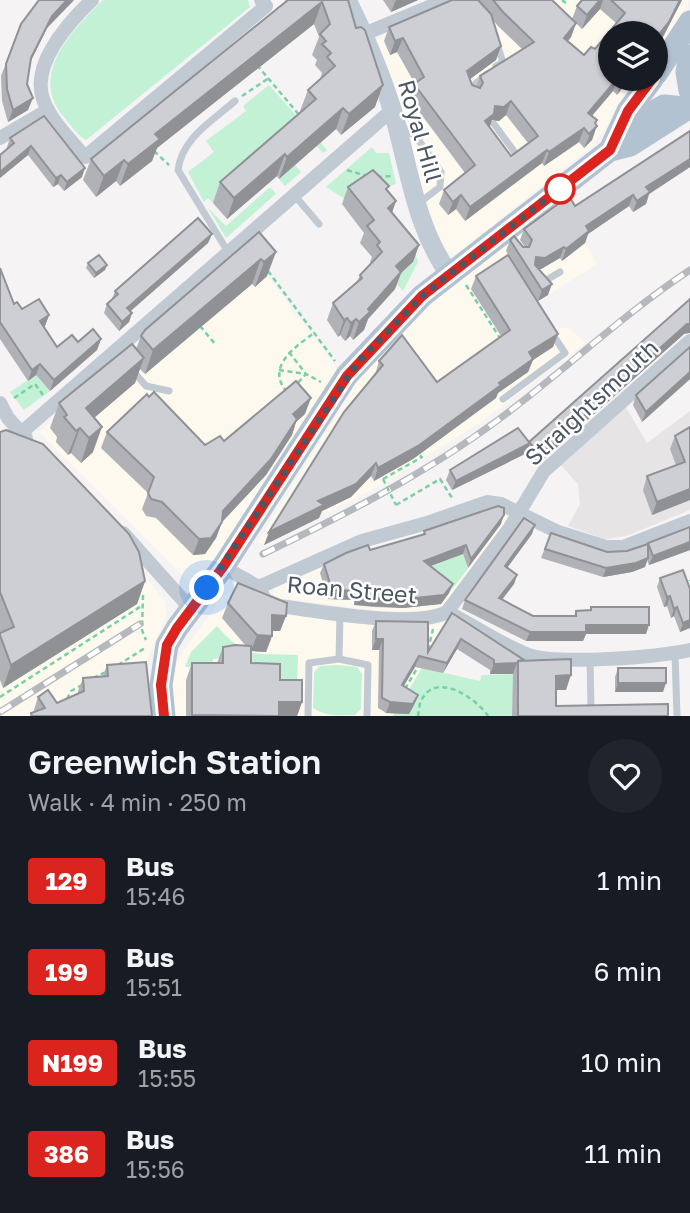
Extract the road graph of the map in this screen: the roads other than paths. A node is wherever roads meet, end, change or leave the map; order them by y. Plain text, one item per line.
1 (92, 0) edge
2 (261, 0) edge
3 (347, 0) edge
4 (446, 0) edge
5 (690, 22) edge
6 (364, 33) junction
7 (495, 37) edge
8 (668, 56) edge
9 (690, 56) edge
10 (643, 91) edge
11 (660, 91) edge
12 (472, 96) edge
13 (234, 101) road end
14 (684, 106) edge
15 (48, 110) junction
16 (394, 115) junction
17 (494, 124) edge
18 (0, 138) edge
19 (614, 141) junction
20 (516, 154) edge
21 (295, 196) junction
22 (416, 205) junction
23 (319, 224) dead end
24 (229, 254) junction
25 (560, 272) dead end
26 (536, 273) edge
27 (456, 277) junction
28 (543, 320) edge
29 (690, 341) edge
30 (116, 351) junction
31 (165, 390) dead end
32 (503, 399) dead end
33 (6, 401) edge
34 (21, 433) junction
35 (0, 439) edge
36 (36, 447) edge
37 (519, 513) junction
38 (690, 520) edge
39 (113, 523) edge
40 (223, 567) junction
41 (259, 586) junction
42 (191, 608) junction
43 (340, 613) junction
44 (441, 615) junction
45 (690, 650) edge
46 (675, 653) junction
47 (590, 658) junction
48 (339, 659) junction
49 (591, 710) edge
50 (164, 716) edge
51 (308, 716) edge
52 (367, 716) edge
53 (677, 716) edge

1 - 15 street
2 - 15 street
3 - 6 main road, Royal Hill
4 - 6 street
5 - 8 main road
6 - 16 main road, Royal Hill
7 - 12 lane
9 - 14 main road
10 - 19 main road
11 - 14 main road
13 - 24 lane
14 - 19 main road
15 - 18 street
16 - 21 street
16 - 22 main road, Royal Hill
16 - 22 lane
17 - 20 lane
19 - 27 main road
21 - 23 lane
21 - 24 street
22 - 27 main road, Royal Hill
24 - 30 street
25 - 26 lane
27 - 40 main road
28 - 32 lane
29 - 37 street, Straightsmouth
30 - 31 lane
30 - 34 street
33 - 34 street
34 - 35 street
34 - 36 street
37 - 38 street
37 - 41 street
37 - 44 street, Straightsmouth
39 - 42 street
40 - 41 street, Roan Street
40 - 42 main road
41 - 43 street, Roan Street
42 - 50 main road
43 - 44 street, Roan Street
43 - 48 lane
44 - 47 street, Roan Street
45 - 46 street, Roan Street
46 - 47 street, Roan Street
46 - 53 lane
47 - 49 lane
48 - 51 lane
48 - 52 lane

